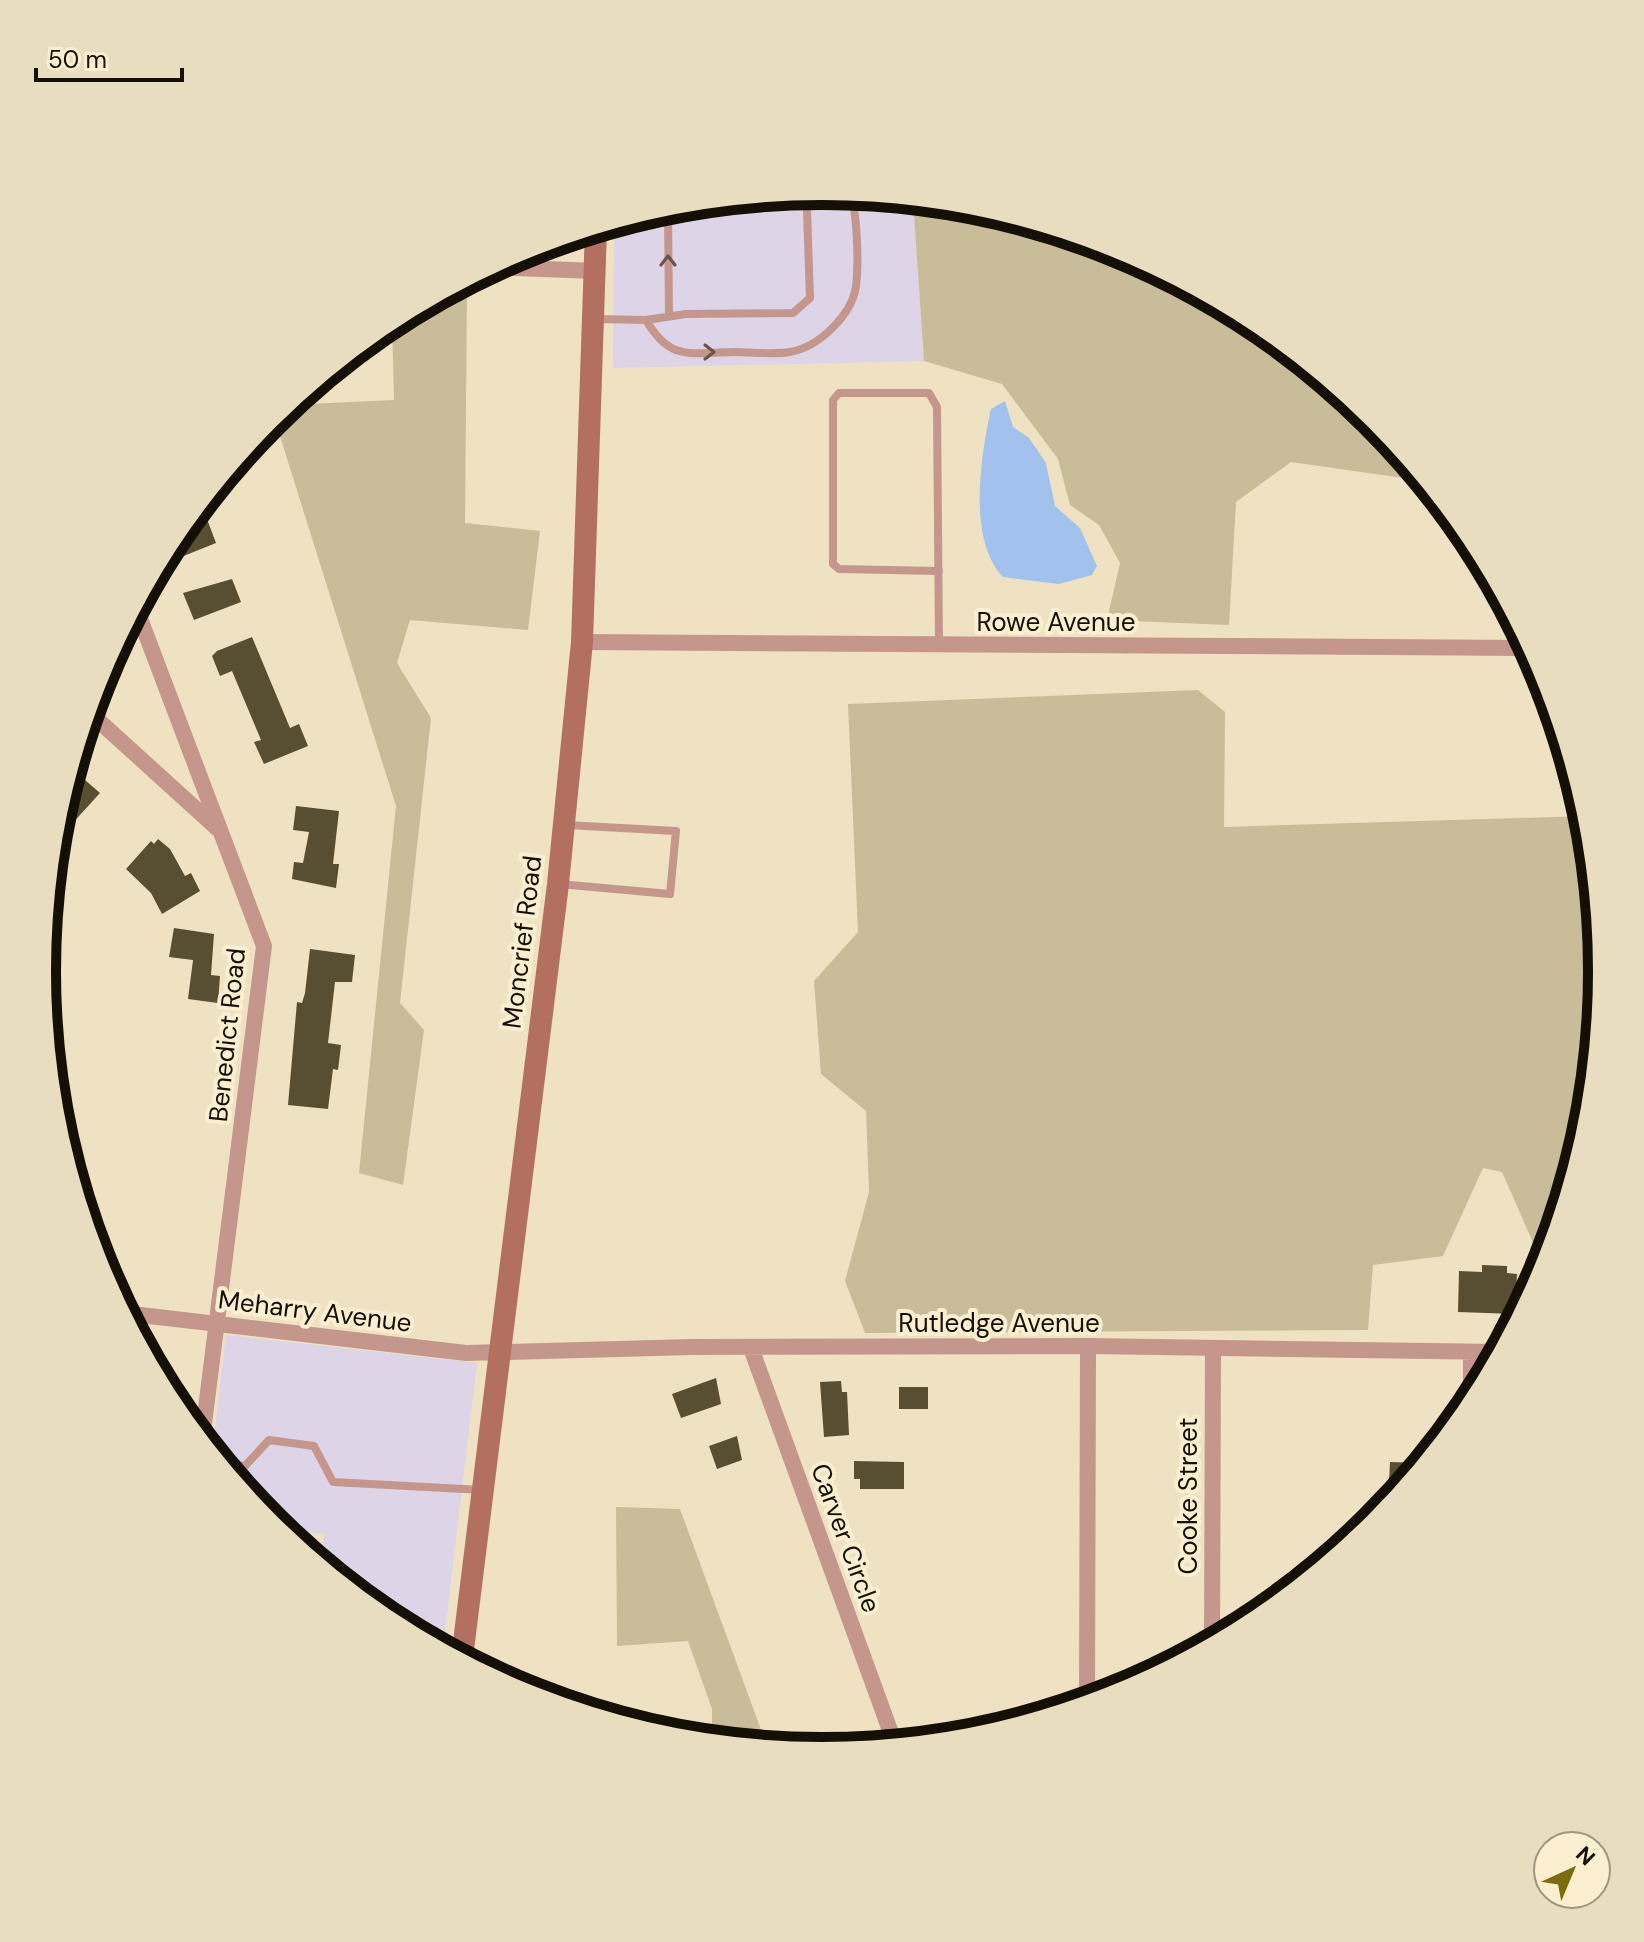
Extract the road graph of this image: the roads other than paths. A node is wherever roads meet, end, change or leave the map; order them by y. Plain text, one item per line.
1 (852, 206) edge
2 (807, 210) dead end
3 (668, 221) edge
4 (596, 240) edge
5 (518, 268) edge
6 (595, 271) junction
7 (669, 316) junction
8 (594, 319) junction
9 (646, 320) junction
10 (939, 571) junction
11 (141, 621) edge
12 (582, 642) junction
13 (939, 645) junction
14 (1516, 648) edge
15 (99, 721) edge
16 (564, 825) junction
17 (222, 833) junction
18 (558, 884) junction
19 (137, 1314) edge
20 (216, 1323) junction
21 (1088, 1346) junction
22 (751, 1348) junction
23 (1213, 1349) junction
24 (500, 1351) junction
25 (1471, 1352) junction
26 (1486, 1352) edge
27 (1471, 1377) edge
28 (204, 1423) edge
29 (237, 1465) edge
30 (483, 1490) junction
31 (1212, 1630) edge
32 (463, 1647) edge
33 (1087, 1689) edge
34 (891, 1733) edge

9 -> 1 lane
2 - 7 lane
7 -> 3 lane
4 - 6 main road, Moncrief Road
5 - 6 street
6 - 8 main road, Moncrief Road
7 - 9 lane
8 - 9 lane
8 - 12 main road, Moncrief Road
10 - 10 lane
10 - 13 lane
11 - 17 street, Benedict Road
12 - 13 street, Rowe Avenue
12 - 16 main road, Moncrief Road
13 - 14 street, Rowe Avenue
15 - 17 street
16 - 18 main road, Moncrief Road
16 - 18 lane
17 - 20 street, Benedict Road
18 - 24 main road, Moncrief Road
19 - 20 street, Meharry Avenue
20 - 24 street, Meharry Avenue
20 - 28 street, Benedict Road
21 - 22 street, Rutledge Avenue
21 - 23 street, Rutledge Avenue
21 - 33 street
22 - 24 street, Rutledge Avenue
22 - 34 street, Carver Circle
23 - 25 street, Rutledge Avenue
23 - 31 street, Cooke Street
24 - 30 main road, Moncrief Road
25 - 26 street, Rutledge Avenue
25 - 27 street
29 - 30 lane
30 - 32 main road, Moncrief Road

